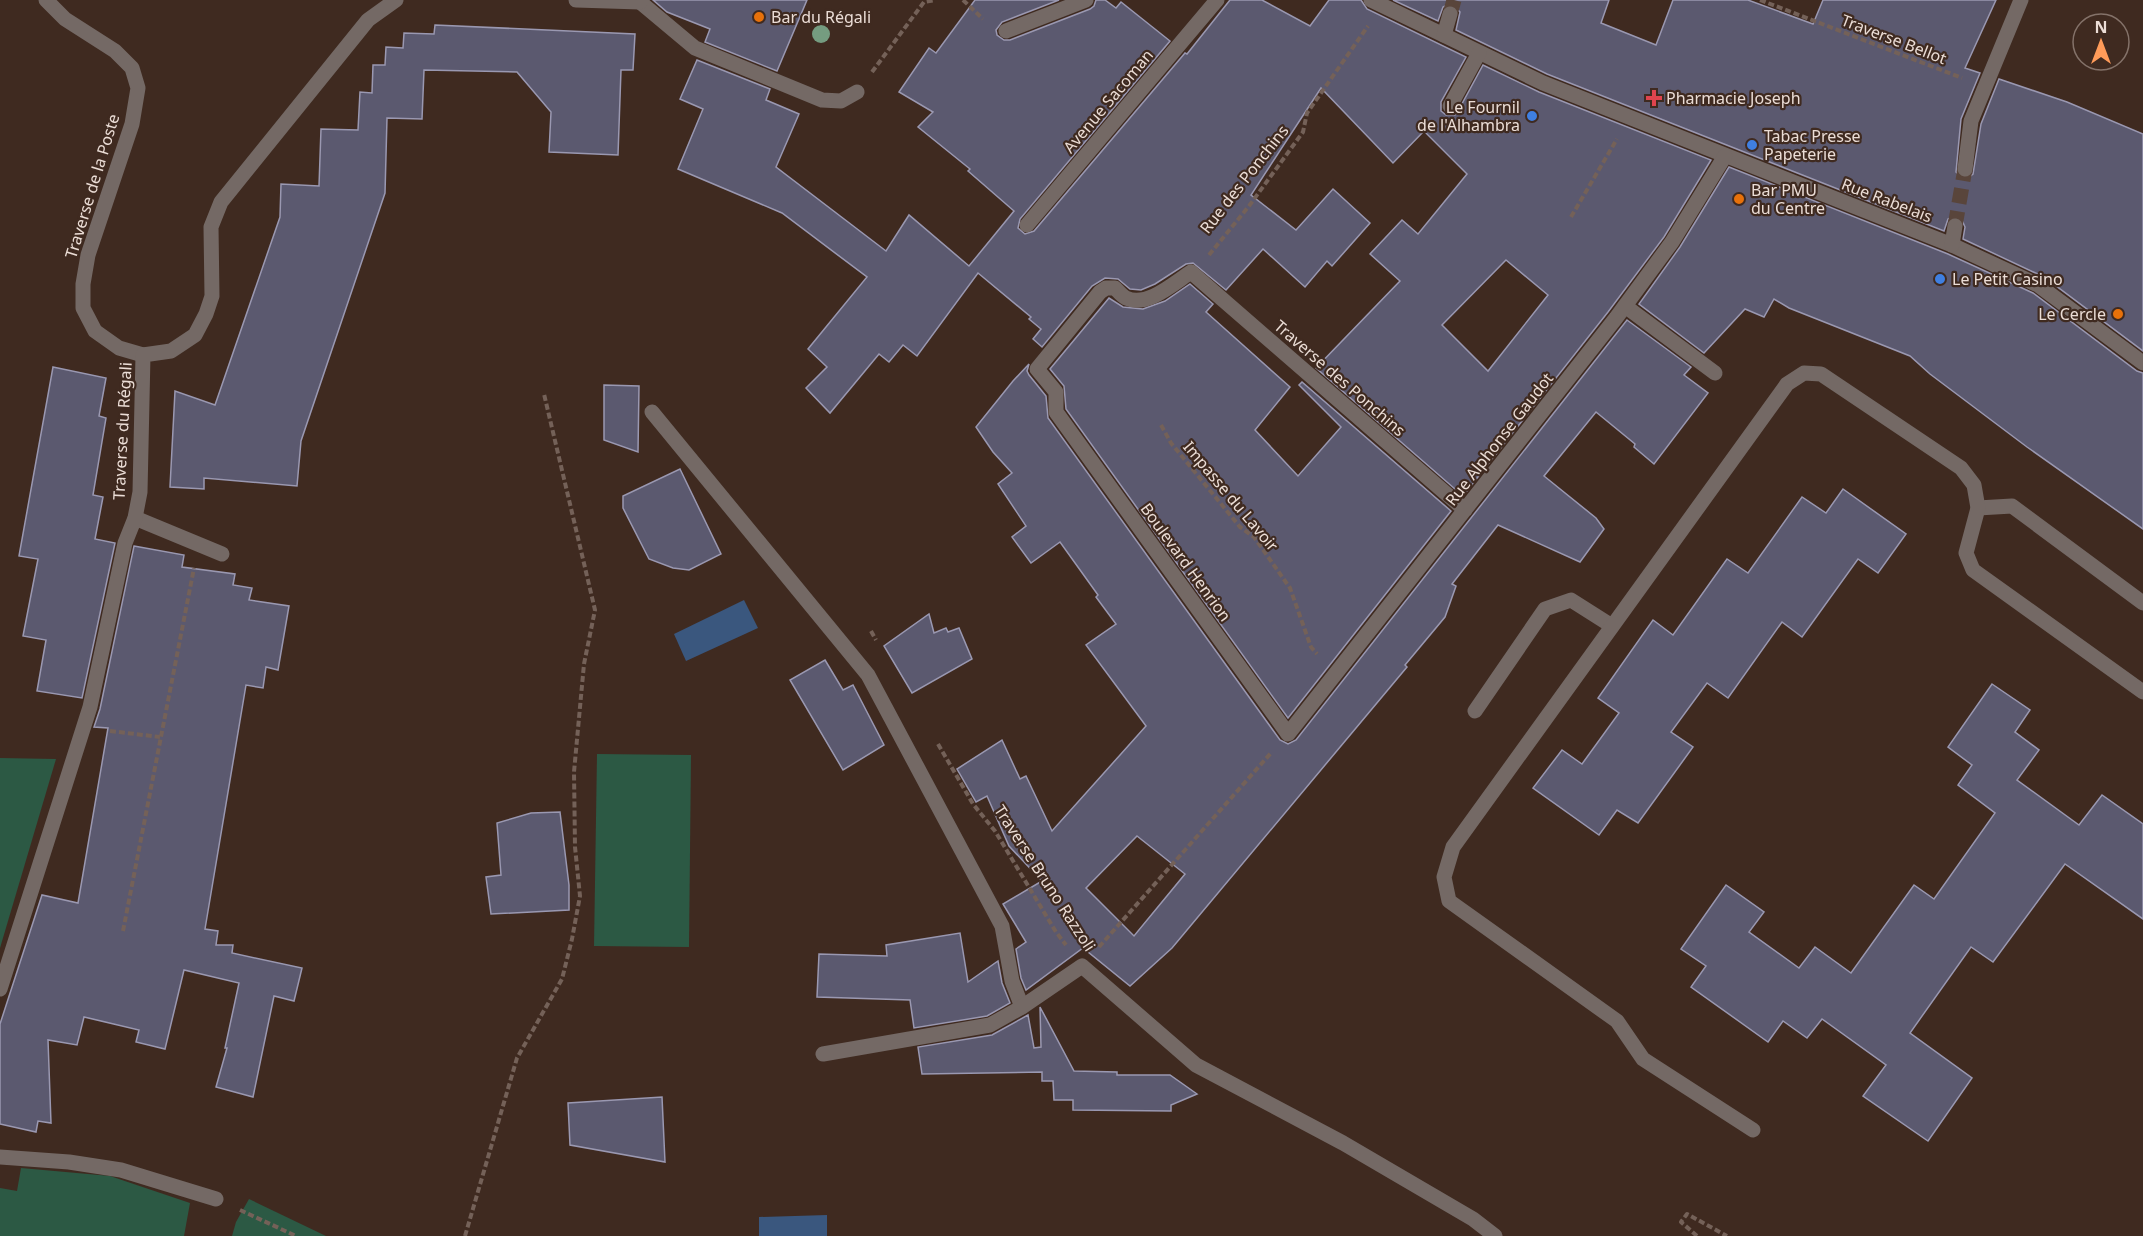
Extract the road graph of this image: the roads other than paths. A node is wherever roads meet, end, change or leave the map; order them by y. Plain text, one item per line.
1 (46, 0) edge
2 (396, 0) edge
3 (576, 0) edge
4 (1086, 0) edge
5 (1216, 0) edge
6 (2021, 0) edge
7 (641, 1) edge
8 (1377, 3) edge
9 (1450, 14) tunnel mouth
10 (1006, 31) dead end
11 (1444, 35) junction
12 (1479, 53) junction
13 (857, 92) road end
14 (1450, 106) dead end
15 (1725, 156) junction
16 (1965, 169) tunnel mouth
17 (1027, 225) dead end
18 (1955, 226) tunnel mouth
19 (1952, 245) junction
20 (1625, 306) junction
21 (143, 355) junction
22 (2143, 363) edge
23 (1715, 373) dead end
24 (652, 412) dead end
25 (1056, 412) joint
26 (1978, 508) junction
27 (1465, 510) junction
28 (135, 518) junction
29 (222, 554) dead end
30 (2143, 603) edge
31 (1612, 626) junction
32 (2143, 692) edge
33 (1475, 711) dead end
34 (1288, 734) joint
35 (0, 988) edge
36 (1022, 1007) junction
37 (823, 1054) dead end
38 (1753, 1130) dead end
39 (0, 1157) edge
40 (216, 1198) road end
41 (1495, 1236) edge

1 - 21 street, Traverse de la Poste
2 - 21 street, Traverse du Régali
3 - 7 street
4 - 10 street
5 - 17 street, Avenue Sacoman
6 - 16 street
7 - 13 street
8 - 11 street, Rue Rabelais
9 - 11 street
11 - 12 street, Rue Rabelais
12 - 14 street
12 - 15 street, Rue Rabelais
15 - 19 street, Rue Rabelais
15 - 20 street, Rue Alphonse Gaudot
18 - 19 street
19 - 22 street, Rue Rabelais
20 - 23 street
20 - 27 street, Rue Alphonse Gaudot
21 - 28 street, Traverse du Régali
24 - 36 street
25 - 27 street, Traverse des Ponchins
25 - 34 street, Boulevard Henrion
26 - 30 street
26 - 31 street
26 - 32 street
27 - 34 street, Rue Alphonse Gaudot
28 - 29 street
28 - 35 street, Traverse du Régali
31 - 33 street
31 - 38 street
36 - 37 street
36 - 41 street, Traverse Bruno Razzoli
39 - 40 street

